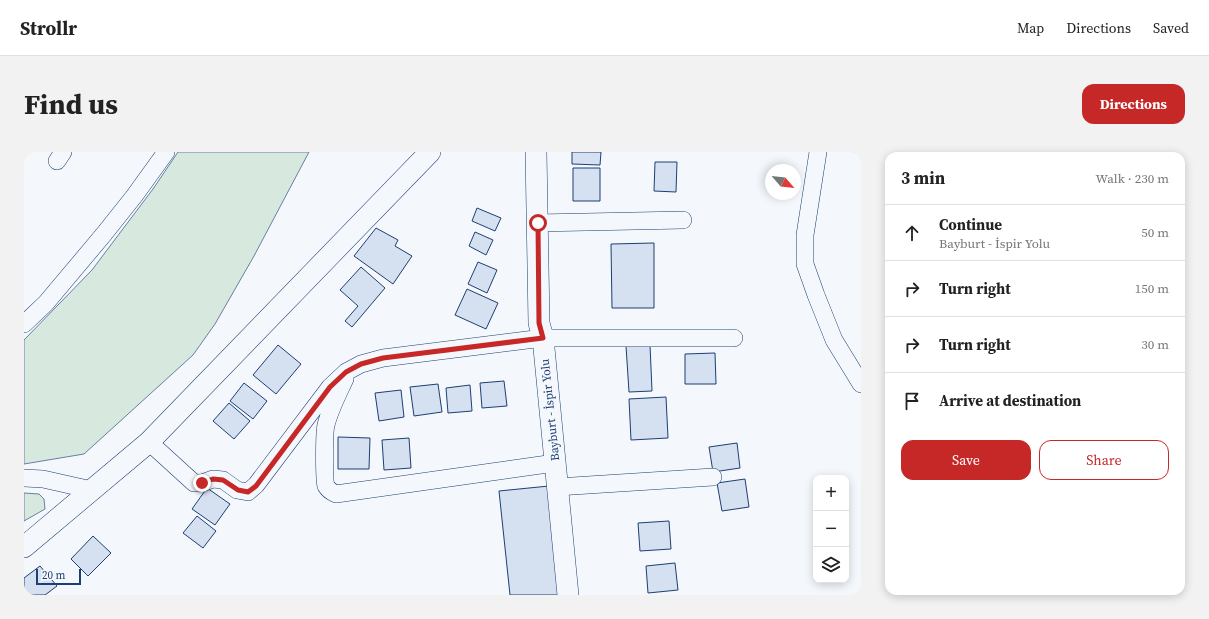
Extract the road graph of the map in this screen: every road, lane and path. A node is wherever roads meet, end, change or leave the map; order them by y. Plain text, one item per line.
1 (166, 152) edge
2 (430, 152) edge
3 (536, 152) edge
4 (818, 152) edge
5 (683, 220) dead end
6 (538, 223) junction
7 (24, 324) edge
8 (543, 338) junction
9 (734, 338) dead end
10 (350, 370) junction
11 (861, 384) edge
12 (149, 442) junction
13 (555, 463) junction
14 (713, 477) dead end
15 (24, 478) edge
16 (43, 479) junction
17 (24, 482) edge
18 (557, 487) junction
19 (92, 490) junction
20 (24, 547) edge
21 (568, 595) edge

1 - 7 street
2 - 12 main road
3 - 6 main road, Bayburt - İspir Yolu
4 - 11 street
5 - 6 street
6 - 8 main road, Bayburt - İspir Yolu
8 - 9 street
8 - 10 street
8 - 13 main road, Bayburt - İspir Yolu
10 - 12 street
10 - 13 street
12 - 19 main road
13 - 18 main road, Bayburt - İspir Yolu
14 - 18 street
15 - 16 street
16 - 17 street
16 - 19 street
18 - 21 main road, Bayburt - İspir Yolu
19 - 20 main road

